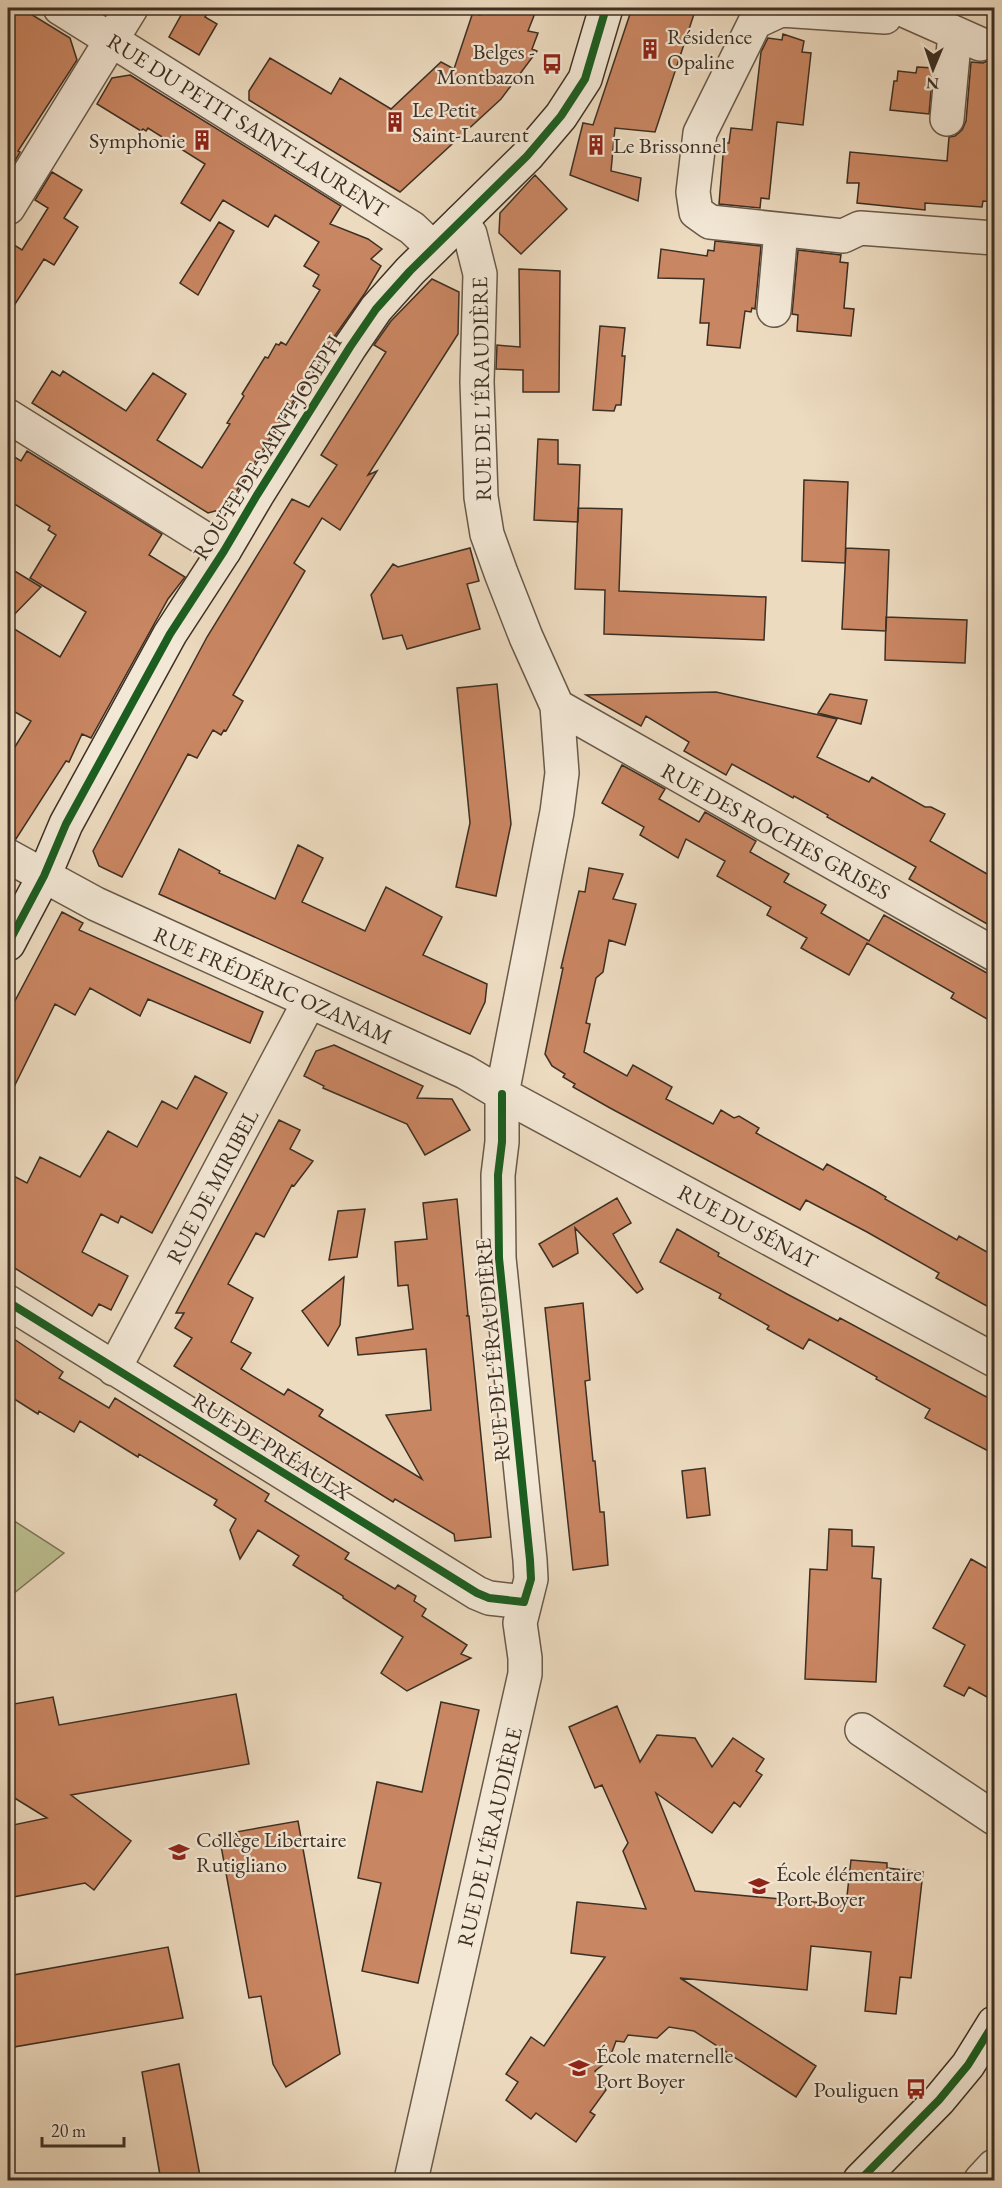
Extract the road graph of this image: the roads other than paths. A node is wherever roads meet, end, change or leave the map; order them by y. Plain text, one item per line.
1 (60, 8) edge
2 (131, 8) edge
3 (606, 8) edge
4 (890, 8) edge
5 (899, 8) edge
6 (111, 39) junction
7 (947, 119) dead end
8 (8, 208) edge
9 (461, 220) junction
10 (781, 230) junction
11 (994, 238) edge
12 (433, 249) junction
13 (774, 310) dead end
14 (8, 416) edge
15 (224, 551) junction
16 (557, 706) junction
17 (8, 856) edge
18 (44, 876) junction
19 (8, 944) edge
20 (994, 954) edge
21 (309, 1002) junction
22 (502, 1094) junction
23 (8, 1302) edge
24 (994, 1360) edge
25 (114, 1369) junction
26 (524, 1602) junction
27 (862, 1730) dead end
28 (994, 1818) edge
29 (994, 2023) edge
30 (994, 2166) edge
31 (411, 2181) edge
32 (860, 2181) edge
33 (981, 2181) edge

1 - 6 street, RUE DU PETIT SAINT-LAURENT
2 - 6 street
3 - 9 street, ROUTE DE SAINT-JOSEPH
4 - 10 street
5 - 7 street
6 - 8 street
6 - 12 street, RUE DU PETIT SAINT-LAURENT
9 - 12 street, ROUTE DE SAINT-JOSEPH
9 - 16 street, RUE DE L'ÉRAUDIÈRE
10 - 11 street
10 - 13 street
12 - 15 street, ROUTE DE SAINT-JOSEPH
14 - 15 street
15 - 18 street, ROUTE DE SAINT-JOSEPH
16 - 20 street, RUE DES ROCHES GRISES
16 - 22 street, RUE DE L'ÉRAUDIÈRE
17 - 18 street, RUE FRÉDÉRIC OZANAM
18 - 19 street, ROUTE DE SAINT-JOSEPH
18 - 21 street, RUE FRÉDÉRIC OZANAM
21 - 22 street, RUE FRÉDÉRIC OZANAM
21 - 25 street, RUE DE MIRIBEL
22 - 24 street, RUE DU SÉNAT
22 - 26 street, RUE DE L'ÉRAUDIÈRE
23 - 25 street, RUE DE PRÉAULX
25 - 26 street, RUE DE PRÉAULX
26 - 31 street, RUE DE L'ÉRAUDIÈRE
27 - 28 street
29 - 32 street
30 - 33 street

